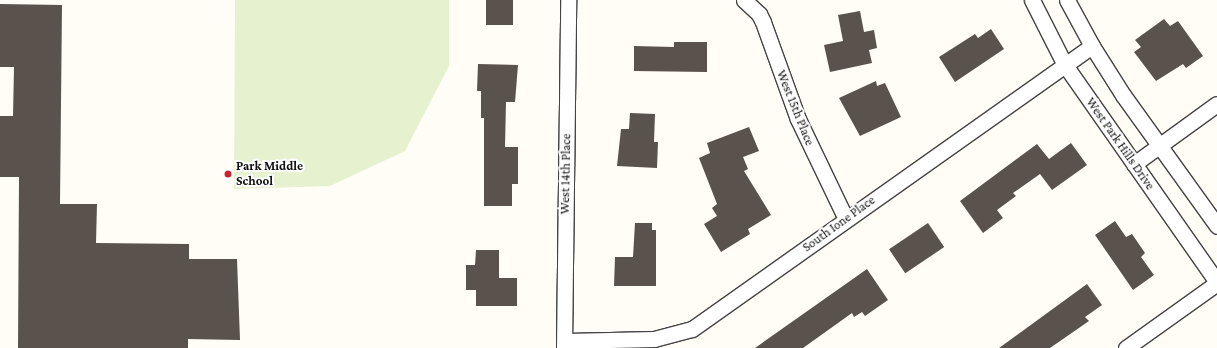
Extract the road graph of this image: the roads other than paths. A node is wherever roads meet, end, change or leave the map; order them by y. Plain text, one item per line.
1 (568, 0) edge
2 (744, 0) edge
3 (1032, 0) edge
4 (1067, 0) edge
5 (1092, 46) junction
6 (1065, 65) junction
7 (1217, 104) edge
8 (1159, 145) junction
9 (1134, 164) junction
10 (846, 219) junction
11 (1217, 226) edge
12 (1217, 282) edge
13 (565, 345) edge
14 (1126, 348) edge

1 - 13 street, West 14th Place
2 - 10 street, West 15th Place
3 - 6 street, West Park Hills Drive
4 - 5 street
5 - 6 street, South Ione Place
5 - 8 street
6 - 9 street, West Park Hills Drive
6 - 10 street, South Ione Place
7 - 8 street
8 - 9 street
8 - 11 street
9 - 12 street, West Park Hills Drive
10 - 13 street, South Ione Place
12 - 14 street

